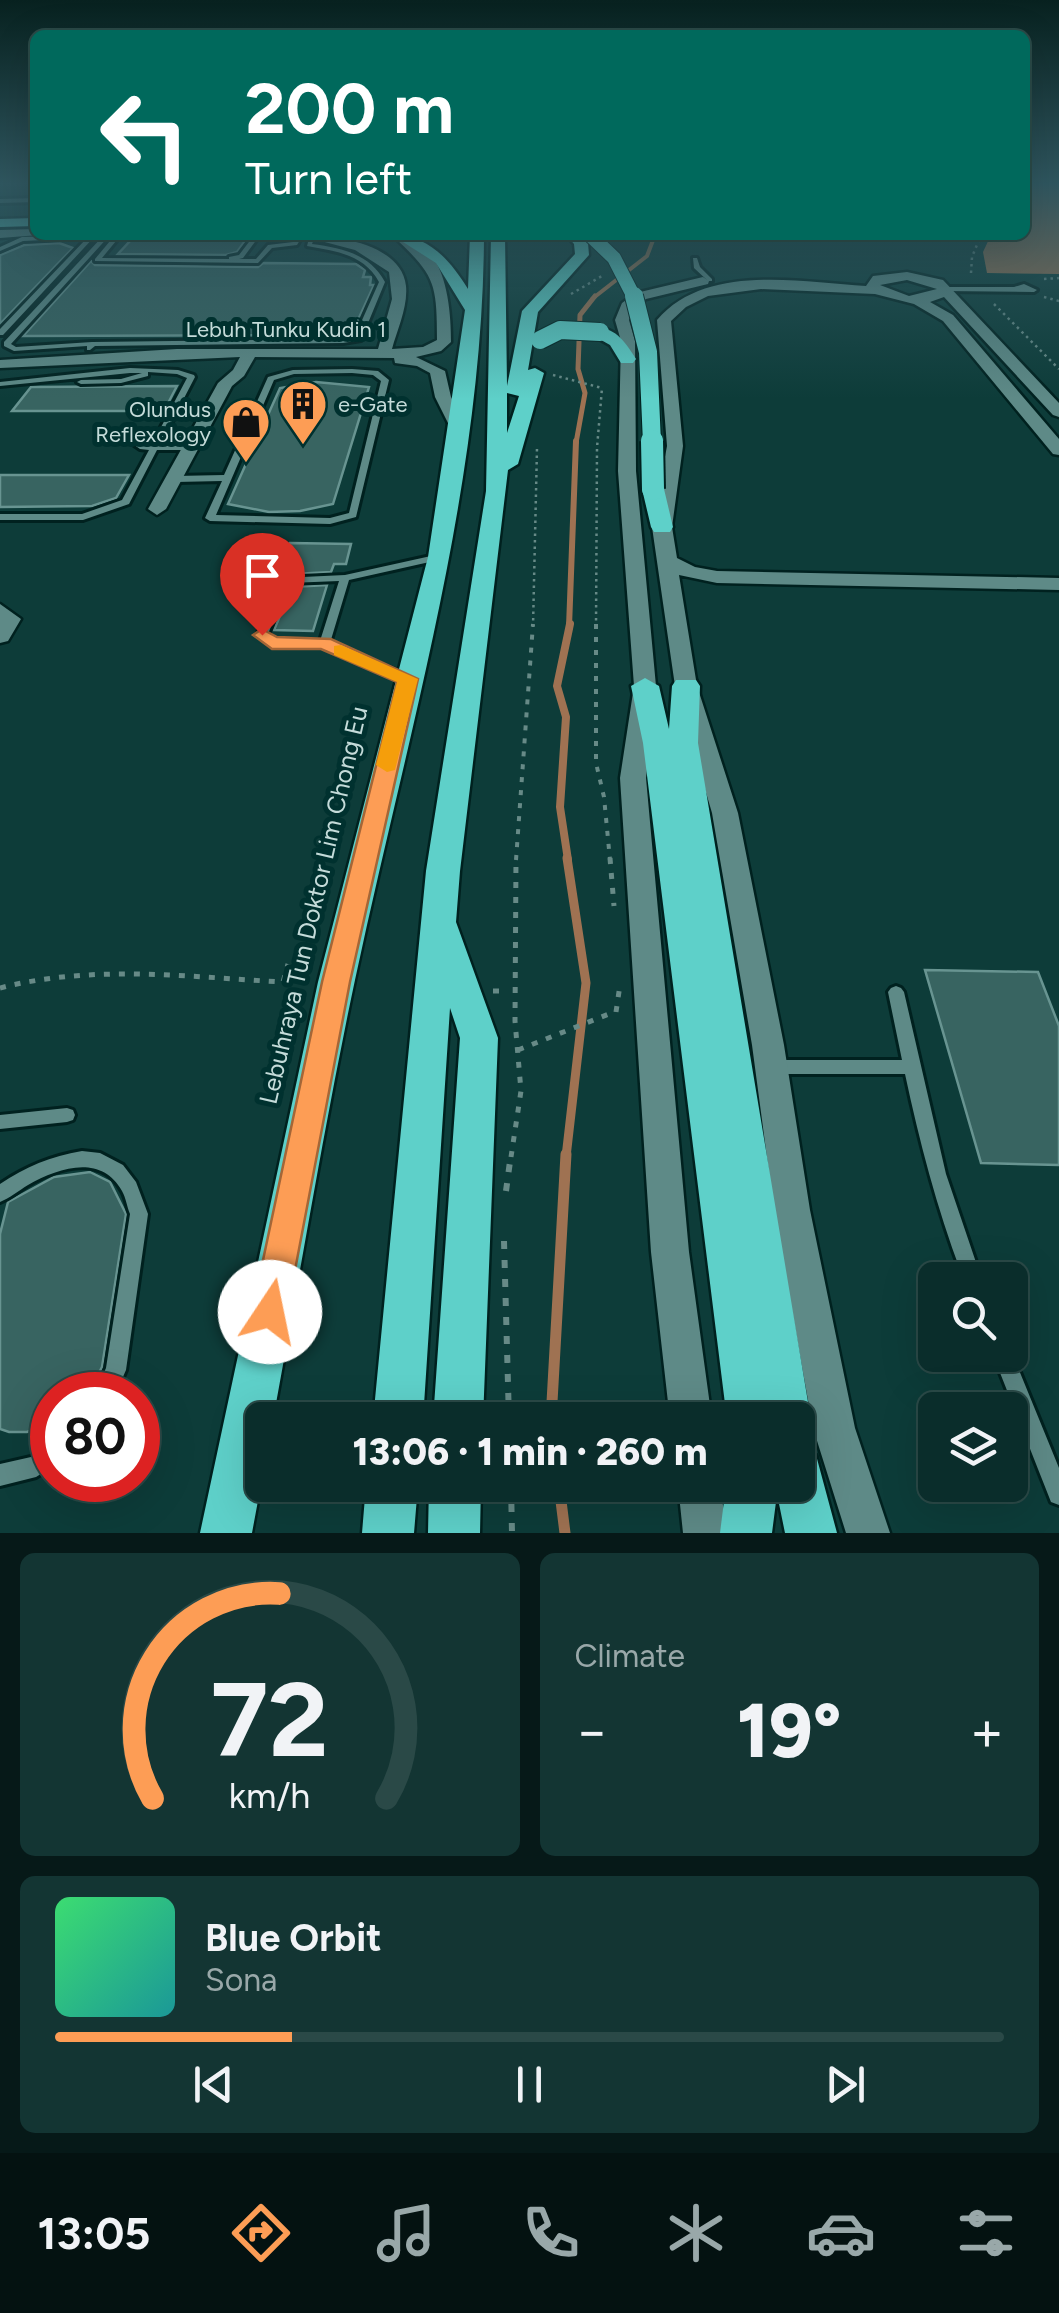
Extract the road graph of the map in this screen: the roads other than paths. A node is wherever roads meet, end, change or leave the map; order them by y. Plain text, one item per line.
1 (73, 256) edge
2 (87, 256) edge
3 (101, 256) edge
4 (111, 256) edge
5 (240, 256) edge
6 (265, 256) edge
7 (353, 256) edge
8 (373, 256) edge
9 (423, 256) edge
10 (434, 256) edge
11 (476, 256) edge
12 (498, 256) edge
13 (582, 256) edge
14 (610, 256) edge
15 (695, 259) dead end
16 (1035, 279) road end
17 (710, 280) junction
18 (874, 286) junction
19 (945, 290) junction
20 (916, 300) junction
21 (474, 311) junction
22 (622, 320) junction
23 (664, 320) junction
24 (0, 332) edge
25 (90, 350) junction
26 (384, 352) junction
27 (248, 355) junction
28 (200, 358) junction
29 (627, 360) junction
30 (0, 368) edge
31 (0, 384) edge
32 (226, 384) junction
33 (1059, 412) edge
34 (458, 426) junction
35 (162, 434) junction
36 (197, 441) junction
37 (154, 447) junction
38 (1059, 450) edge
39 (502, 477) junction
40 (226, 478) junction
41 (176, 479) junction
42 (157, 509) dead end
43 (0, 517) edge
44 (662, 528) junction
45 (440, 557) junction
46 (668, 561) junction
47 (345, 578) junction
48 (1059, 584) edge
49 (1059, 597) edge
50 (676, 607) junction
51 (0, 610) edge
52 (0, 636) edge
53 (324, 644) junction
54 (408, 679) junction
55 (645, 686) junction
56 (686, 686) junction
57 (671, 743) junction
58 (439, 918) junction
59 (896, 992) dead end
60 (770, 1067) junction
61 (912, 1067) junction
62 (68, 1115) dead end
63 (0, 1122) edge
64 (0, 1194) edge
65 (966, 1262) edge
66 (115, 1372) edge
67 (1010, 1372) edge
68 (399, 1402) edge
69 (459, 1402) edge
70 (689, 1402) edge
71 (750, 1402) edge
72 (783, 1402) edge
73 (30, 1468) edge
74 (0, 1475) edge
75 (1059, 1494) edge
76 (391, 1502) edge
77 (455, 1502) edge
78 (701, 1502) edge
79 (750, 1502) edge
80 (804, 1502) edge
81 (226, 1533) edge
82 (388, 1533) edge
83 (454, 1533) edge
84 (705, 1533) edge
85 (746, 1533) edge
86 (811, 1533) edge
87 (868, 1533) edge

1 - 24 lane
2 - 25 lane
3 - 6 lane
4 - 5 lane
7 - 25 lane
8 - 26 street
9 - 26 street, Lebuh Tunku Kudin 1
10 - 21 highway
11 - 21 highway, Lebuhraya Tun Doktor Lim Chong Eu
12 - 39 highway
13 - 39 highway
14 - 44 highway, bridge
15 - 17 lane
16 - 19 lane
17 - 18 street
17 - 22 street
18 - 19 street
18 - 20 street
18 - 23 street
19 - 20 street
19 - 33 street
20 - 38 street
21 - 34 highway, Lebuhraya Tun Doktor Lim Chong Eu
22 - 23 street
22 - 29 street
23 - 44 street
25 - 27 street, Lebuh Tunku Kudin 1
25 - 30 street, Lebuh Tunku Kudin 1
26 - 27 street, Lebuh Tunku Kudin 1
27 - 28 street, Lebuh Tunku Kudin 1
27 - 32 street
27 - 34 street, Lebuh Tunku Kudin 1
28 - 30 street, Lebuh Tunku Kudin 1
28 - 32 street
29 - 39 highway, bridge
29 - 55 street
31 - 35 lane
32 - 36 street
34 - 45 highway, Lebuhraya Tun Doktor Lim Chong Eu
35 - 36 lane
35 - 37 lane
35 - 37 lane
36 - 37 lane
36 - 41 street
37 - 43 lane
39 - 58 highway
40 - 40 lane
40 - 41 lane
41 - 42 street
44 - 46 street
45 - 47 lane
45 - 54 highway, Lebuhraya Tun Doktor Lim Chong Eu
46 - 48 street
46 - 50 street
47 - 53 lane
47 - 53 lane
49 - 50 street
50 - 56 street
51 - 52 street
53 - 54 lane
54 - 81 highway, Lebuhraya Tun Doktor Lim Chong Eu
55 - 57 highway
55 - 70 street
56 - 57 highway
56 - 60 street
57 - 71 highway
57 - 72 highway
58 - 68 highway
58 - 69 highway
59 - 61 lane
60 - 61 lane
60 - 87 street
61 - 65 lane
62 - 63 lane
64 - 66 lane
67 - 75 lane
73 - 74 lane
76 - 82 highway
77 - 83 highway
78 - 84 street
79 - 85 highway
80 - 86 highway

